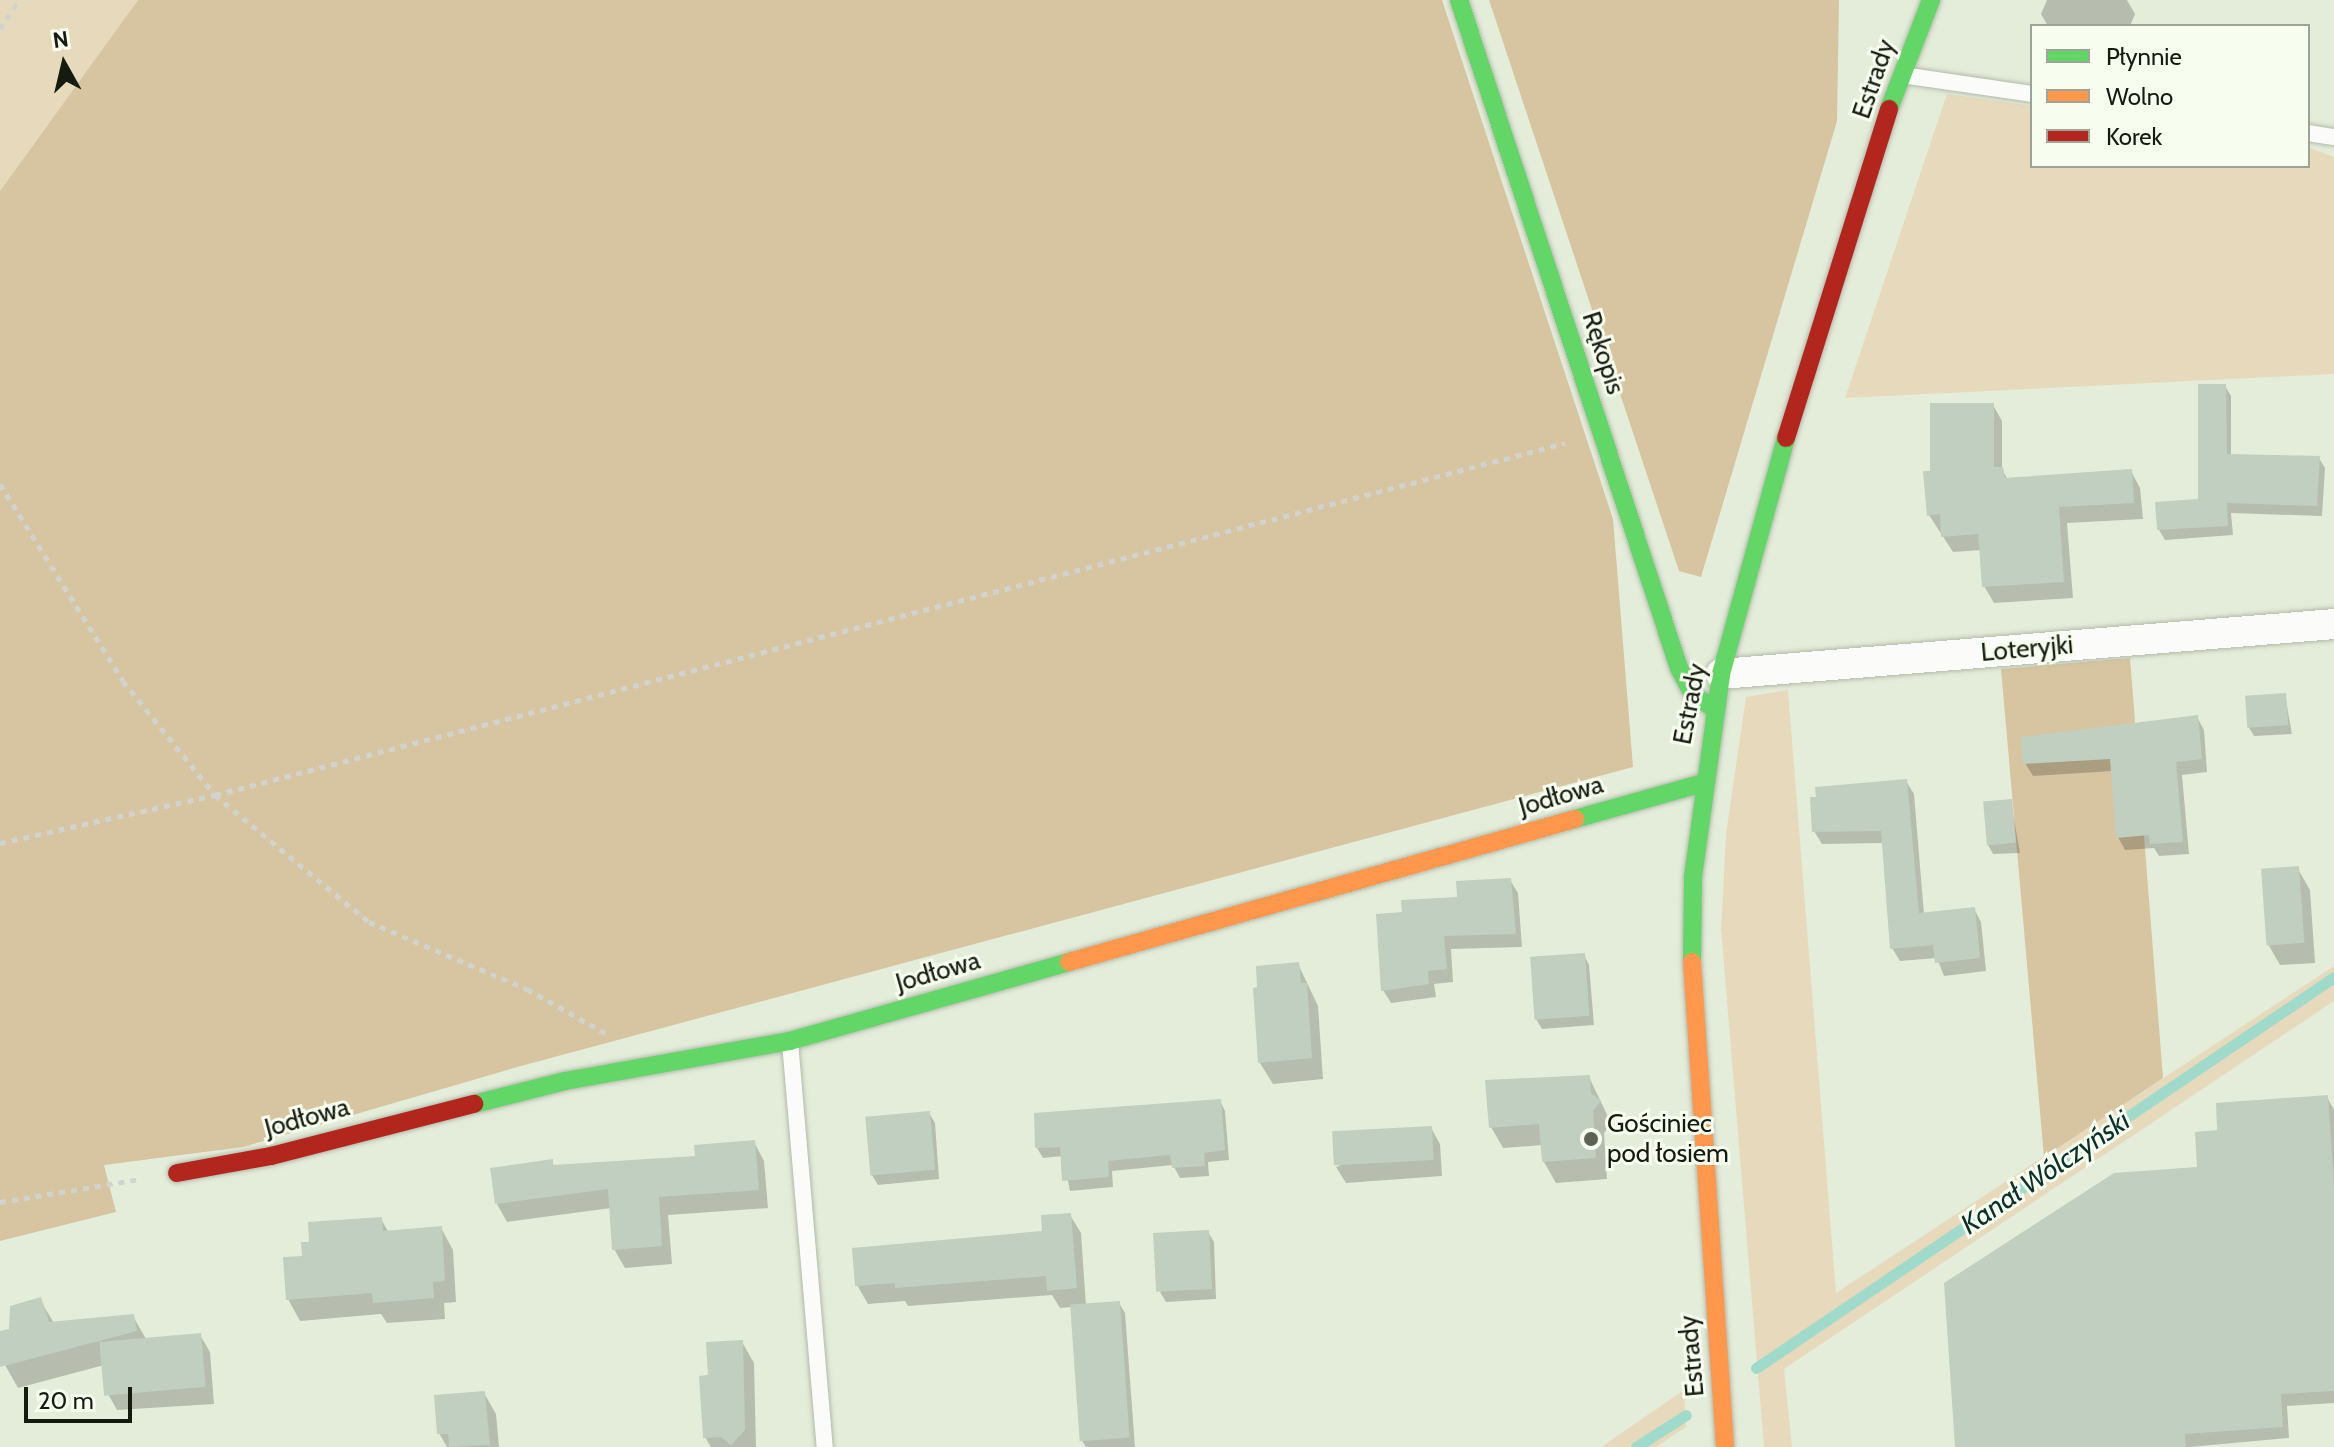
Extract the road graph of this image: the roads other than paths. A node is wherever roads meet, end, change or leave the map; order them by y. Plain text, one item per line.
1 (1459, 0) edge
2 (1931, 0) edge
3 (1900, 75) junction
4 (2030, 94) edge
5 (2310, 133) edge
6 (2334, 137) edge
7 (2334, 624) edge
8 (1721, 674) junction
9 (1716, 709) junction
10 (1703, 783) junction
11 (790, 1041) junction
12 (177, 1173) road end
13 (825, 1447) edge
14 (1725, 1447) edge

1 - 9 street, Rękopis
2 - 3 street, Estrady
3 - 4 lane
3 - 8 street, Estrady
5 - 6 lane
7 - 8 street, Loteryjki
8 - 9 street, Estrady
9 - 10 street, Estrady
10 - 11 street, Jodłowa
10 - 14 street, Estrady
11 - 12 street, Jodłowa
11 - 13 lane

